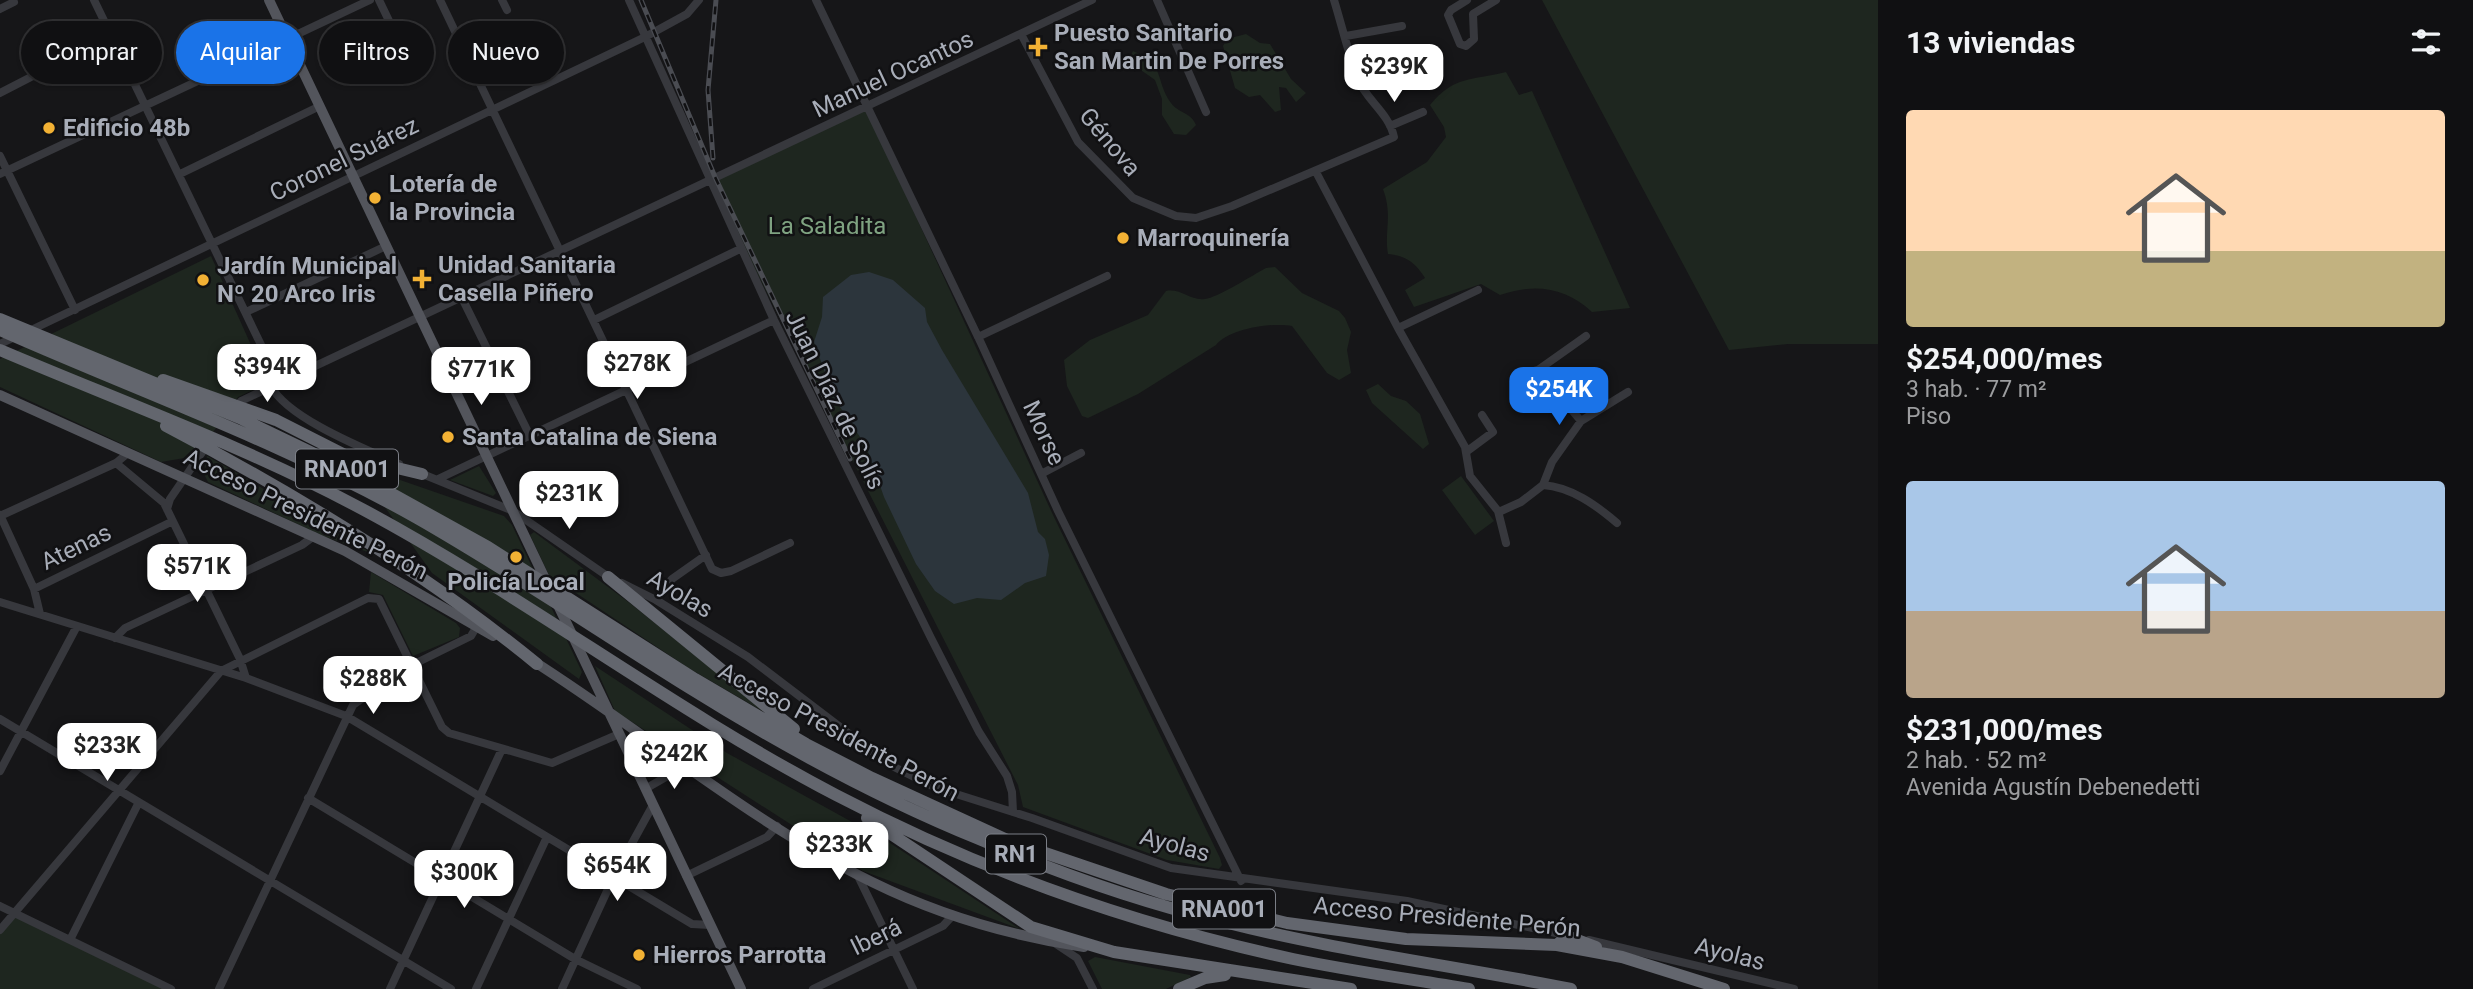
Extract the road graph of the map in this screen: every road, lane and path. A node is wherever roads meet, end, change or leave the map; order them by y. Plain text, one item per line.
1 (94, 0) edge
2 (269, 0) edge
3 (370, 0) edge
4 (379, 0) edge
5 (440, 0) edge
6 (502, 0) edge
7 (629, 0) edge
8 (699, 0) edge
9 (816, 0) edge
10 (1092, 0) edge
11 (1157, 0) edge
12 (1334, 0) edge
13 (1467, 0) edge
14 (1496, 0) edge
15 (14, 2) dead end
16 (0, 9) edge
17 (507, 10) dead end
18 (279, 21) edge
19 (389, 21) edge
20 (1402, 26) dead end
21 (305, 29) edge
22 (1021, 34) junction
23 (1346, 36) junction
24 (646, 37) junction
25 (305, 75) edge
26 (21, 82) edge
27 (188, 84) edge
28 (0, 93) edge
29 (146, 104) junction
30 (320, 106) junction
31 (493, 108) junction
32 (866, 108) junction
33 (1206, 112) dead end
34 (1423, 113) dead end
35 (1390, 127) junction
36 (0, 156) edge
37 (4, 172) edge
38 (1316, 172) junction
39 (180, 174) junction
40 (353, 176) junction
41 (709, 179) junction
42 (212, 243) junction
43 (386, 246) junction
44 (561, 249) junction
45 (740, 249) junction
46 (1107, 276) dead end
47 (1478, 290) dead end
48 (462, 298) junction
49 (75, 310) junction
50 (246, 312) junction
51 (420, 318) junction
52 (0, 319) edge
53 (594, 320) junction
54 (774, 320) junction
55 (1398, 328) junction
56 (0, 330) edge
57 (1586, 336) dead end
58 (978, 337) junction
59 (0, 347) edge
60 (76, 352) junction
61 (1538, 370) junction
62 (1522, 374) dead end
63 (275, 384) junction
64 (627, 390) junction
65 (100, 392) junction
66 (1628, 392) dead end
67 (0, 395) edge
68 (242, 401) dead end
69 (1482, 415) dead end
70 (1581, 421) junction
71 (530, 436) junction
72 (203, 451) dead end
73 (1466, 452) junction
74 (128, 453) junction
75 (1081, 453) dead end
76 (487, 456) junction
77 (116, 463) junction
78 (422, 474) junction
79 (1041, 474) junction
80 (186, 477) junction
81 (438, 479) junction
82 (1543, 485) junction
83 (167, 509) junction
84 (513, 511) junction
85 (1498, 511) junction
86 (0, 516) edge
87 (172, 522) junction
88 (1617, 523) dead end
89 (314, 536) junction
90 (790, 543) dead end
91 (1506, 543) dead end
92 (706, 555) junction
93 (608, 577) junction
94 (34, 589) junction
95 (207, 590) junction
96 (656, 600) junction
97 (0, 602) edge
98 (40, 614) junction
99 (77, 626) junction
100 (477, 626) junction
101 (115, 638) junction
102 (240, 659) junction
103 (537, 664) junction
104 (412, 665) junction
105 (668, 669) junction
106 (221, 671) junction
107 (246, 678) junction
108 (608, 711) junction
109 (346, 716) junction
110 (0, 719) edge
111 (21, 731) junction
112 (619, 734) junction
113 (502, 749) junction
114 (685, 766) junction
115 (850, 766) junction
116 (0, 771) edge
117 (645, 789) junction
118 (120, 790) junction
119 (833, 793) junction
120 (480, 797) junction
121 (308, 798) junction
122 (139, 802) junction
123 (653, 805) junction
124 (1013, 812) junction
125 (777, 826) junction
126 (547, 837) junction
127 (856, 874) junction
128 (614, 876) junction
129 (686, 876) junction
130 (442, 879) junction
131 (270, 880) junction
132 (1241, 881) junction
133 (0, 906) edge
134 (14, 914) junction
135 (953, 915) junction
136 (509, 920) junction
137 (710, 925) junction
138 (0, 930) edge
139 (70, 940) junction
140 (1562, 940) junction
141 (1054, 943) junction
142 (895, 950) junction
143 (1115, 952) junction
144 (575, 959) junction
145 (403, 960) junction
146 (1238, 973) junction
147 (828, 986) edge
148 (738, 987) edge
149 (172, 989) edge
150 (219, 989) edge
151 (390, 989) edge
152 (451, 989) edge
153 (476, 989) edge
154 (562, 989) edge
155 (637, 989) edge
156 (813, 989) edge
157 (913, 989) edge
158 (1093, 989) edge
159 (1179, 989) edge
160 (1352, 989) edge
161 (1469, 989) edge
162 (1572, 989) edge
163 (1724, 989) edge
164 (1794, 989) edge

1 - 29 street, Ayolas
2 - 18 main road
3 - 21 street
4 - 19 street
5 - 31 street
6 - 17 street
7 - 24 street, Juan Díaz de Solís
8 - 24 street, Coronel Suárez
9 - 32 street, Morse
10 - 22 street, Manuel Ocantos
11 - 33 street
12 - 23 street
13 - 14 street
15 - 16 street
20 - 23 street
22 - 32 street, Manuel Ocantos
22 - 38 street, Génova
23 - 35 street
24 - 31 street, Coronel Suárez
24 - 41 street, Juan Díaz de Solís
25 - 30 main road
26 - 28 street
27 - 29 street
29 - 37 street
29 - 39 street, Ayolas
30 - 39 street
30 - 40 main road
31 - 40 street, Coronel Suárez
31 - 44 street
32 - 41 street, Manuel Ocantos
32 - 58 street, Morse
34 - 35 street
35 - 38 street
36 - 37 street
37 - 49 street
38 - 55 street
39 - 42 street, Ayolas
40 - 42 street, Coronel Suárez
40 - 43 main road
41 - 44 street, Manuel Ocantos
41 - 45 street, Juan Díaz de Solís
42 - 49 street, Coronel Suárez
42 - 50 street, Ayolas
43 - 50 street
43 - 51 main road
44 - 48 street, Manuel Ocantos
44 - 53 street
45 - 53 street
45 - 54 street, Juan Díaz de Solís
46 - 58 street
47 - 55 street
48 - 51 street, Manuel Ocantos
48 - 71 street
49 - 59 street, Coronel Suárez
50 - 63 street, Ayolas
51 - 63 street, Manuel Ocantos
51 - 76 main road
52 - 60 highway, Acceso Presidente Perón / RNA001
53 - 64 street
54 - 64 street
54 - 124 street, Juan Díaz de Solís
55 - 73 street
56 - 105 highway, RN1
57 - 61 street
58 - 79 street, Morse
59 - 65 highway, RN1
60 - 78 highway
60 - 105 highway, Acceso Presidente Perón / RNA001
61 - 62 street
61 - 70 street
63 - 68 street, Manuel Ocantos
63 - 78 street, Ayolas
64 - 71 street
64 - 92 street
65 - 103 highway
65 - 119 highway, RN1
66 - 70 street
67 - 74 main road, Acceso Presidente Perón / RNA001
69 - 73 street
70 - 82 street
71 - 76 street
72 - 80 street
73 - 85 street
74 - 77 street
74 - 80 main road, Acceso Presidente Perón / RNA001
75 - 79 street
76 - 81 street
76 - 84 main road
77 - 83 street
77 - 86 street
78 - 81 street, Ayolas
79 - 132 street, Morse
80 - 83 street
80 - 89 main road, Acceso Presidente Perón / RNA001
81 - 84 street, Ayolas
82 - 85 street
82 - 88 street
83 - 87 street
84 - 93 street, Ayolas
84 - 108 main road
85 - 91 street
86 - 94 street
87 - 94 street, Atenas
87 - 95 street
89 - 95 street
89 - 100 main road, Acceso Presidente Perón / RNA001
90 - 92 street
92 - 96 street
93 - 96 street, Ayolas
93 - 115 highway
94 - 98 street
95 - 101 street
95 - 102 street
96 - 124 street, Ayolas
97 - 98 street
98 - 99 street
99 - 101 street
99 - 111 street
100 - 103 main road, Acceso Presidente Perón / RNA001
100 - 104 street
101 - 106 street
102 - 104 street
102 - 106 street
102 - 107 street
103 - 108 main road, Acceso Presidente Perón / RNA001
104 - 109 street
104 - 113 street
105 - 115 highway, Acceso Presidente Perón / RNA001
105 - 162 highway, RN1
106 - 107 street
106 - 118 street
107 - 109 street
108 - 112 main road
108 - 114 main road, Acceso Presidente Perón / RNA001
109 - 120 street
109 - 121 street
110 - 111 street
111 - 116 street
111 - 118 street
112 - 113 street
112 - 117 main road
113 - 120 street
114 - 117 street
114 - 125 main road, Acceso Presidente Perón / RNA001
115 - 140 highway, Acceso Presidente Perón / RNA001
117 - 123 main road
118 - 122 street
118 - 134 street
119 - 143 highway
119 - 161 highway, RN1
120 - 126 street
120 - 130 street
121 - 130 street
121 - 131 street
122 - 131 street
122 - 139 street
123 - 128 street
123 - 129 main road
124 - 132 street, Ayolas
125 - 127 main road, Acceso Presidente Perón / RNA001
125 - 129 street
126 - 128 street
126 - 136 street
127 - 135 main road, Acceso Presidente Perón / RNA001
127 - 142 street
128 - 137 street
128 - 144 street
129 - 137 main road
130 - 136 street
130 - 145 street
131 - 145 street
131 - 150 street
132 - 140 street, Ayolas
133 - 134 street
134 - 138 street
134 - 139 street
135 - 141 main road, Acceso Presidente Perón / RNA001
135 - 142 street, Iberá
136 - 144 street
136 - 153 street
137 - 148 main road
139 - 149 street
140 - 163 highway, Acceso Presidente Perón
140 - 164 street, Ayolas
141 - 143 main road, Acceso Presidente Perón / RNA001
141 - 158 street
142 - 147 street, Iberá
142 - 157 street
143 - 146 highway, Acceso Presidente Perón / RNA001
144 - 154 street
144 - 155 street
145 - 151 street
145 - 152 street
146 - 159 highway
146 - 160 highway, Acceso Presidente Perón / RNA001
147 - 156 street, Iberá

